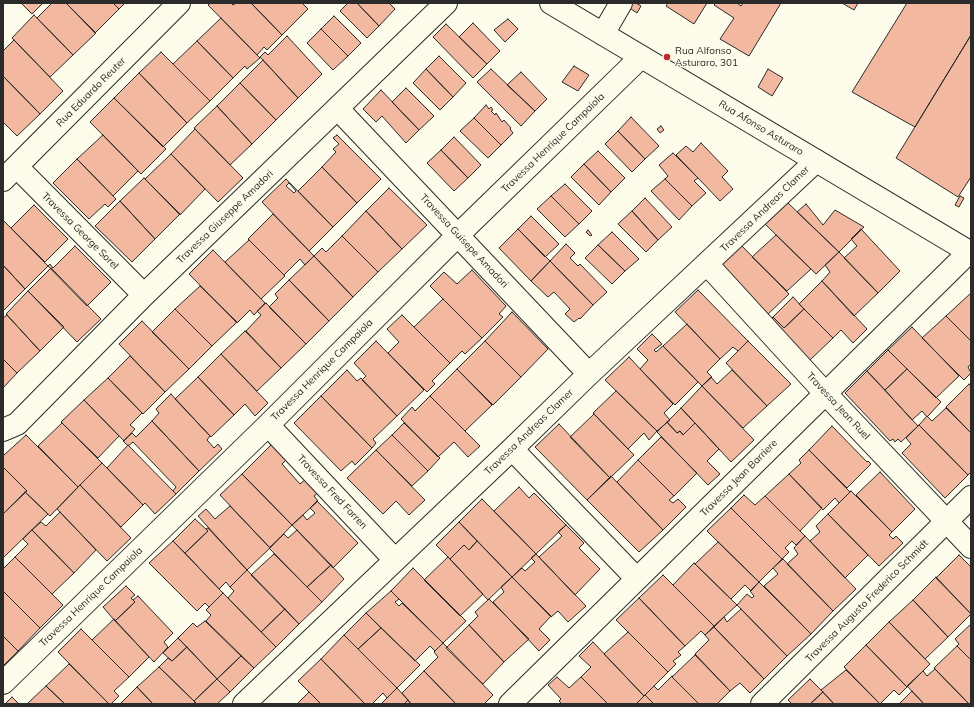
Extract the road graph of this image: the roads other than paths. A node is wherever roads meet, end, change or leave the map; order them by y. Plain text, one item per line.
1 (179, 3) edge
2 (446, 3) edge
3 (551, 3) edge
4 (621, 3) edge
5 (603, 34) junction
6 (641, 57) junction
7 (338, 109) junction
8 (816, 161) junction
9 (10, 173) edge
10 (458, 235) junction
11 (970, 253) edge
12 (708, 264) junction
13 (144, 295) junction
14 (589, 374) junction
15 (825, 393) junction
16 (268, 425) junction
17 (3, 430) edge
18 (512, 449) junction
19 (971, 497) edge
20 (948, 521) junction
21 (971, 547) edge
22 (395, 560) junction
23 (637, 579) junction
24 (3, 683) edge
25 (244, 704) edge
26 (510, 704) edge
27 (764, 704) edge

1 - 9 street, Rua Eduardo Reuter
2 - 7 street, Travessa Giuseppe Amadori
3 - 5 street, Rua Afonso Asturaro
4 - 5 street
5 - 6 street, Rua Afonso Asturaro
6 - 8 street, Rua Afonso Asturaro
6 - 10 street, Travessa Henrique Campaiola
7 - 10 street, Travessa Guisepe Amadori
7 - 13 street, Travessa Giuseppe Amadori
8 - 11 street, Rua Afonso Asturaro
8 - 12 street, Travessa Andreas Clamer
9 - 13 street, Travessa George Sorel
10 - 14 street, Travessa Guisepe Amadori
10 - 16 street, Travessa Henrique Campaiola
11 - 15 street, Travessa Jean Barriere
12 - 14 street, Travessa Andreas Clamer
12 - 15 street, Travessa Jean Ruel
13 - 17 street, Travessa Giuseppe Amadori
14 - 18 street, Travessa Andreas Clamer
15 - 20 street, Travessa Jean Ruel
15 - 23 street, Travessa Jean Barriere
16 - 22 street, Travessa Fred Farren
16 - 24 street, Travessa Henrique Campaiola
18 - 22 street, Travessa Andreas Clamer
18 - 23 street
19 - 20 street, Travessa Augusto Frederico Schmidt
20 - 21 street, Travessa Jean Ruel
20 - 27 street, Travessa Augusto Frederico Schmidt
22 - 25 street, Travessa Andreas Clamer
23 - 26 street, Travessa Jean Barriere

